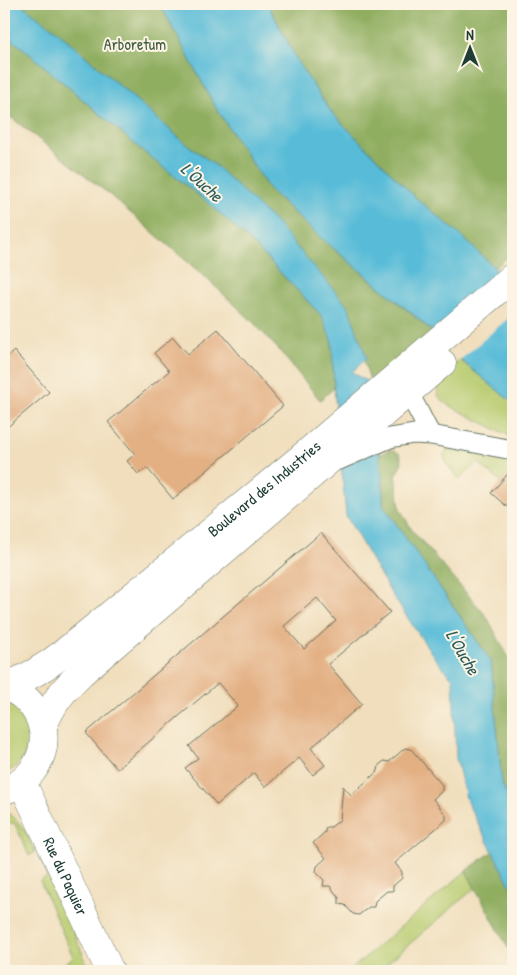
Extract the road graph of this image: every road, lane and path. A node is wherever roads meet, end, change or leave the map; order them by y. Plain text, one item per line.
1 (513, 277) edge
2 (513, 302) edge
3 (443, 349) junction
4 (403, 384) junction
5 (431, 435) junction
6 (513, 450) edge
7 (329, 451) junction
8 (5, 686) edge
9 (43, 726) junction
10 (13, 786) edge
11 (110, 971) edge

1 - 3 main road, Boulevard des Industries
2 - 3 main road, Boulevard des Industries
3 - 4 main road, Boulevard des Industries
4 - 5 street
4 - 7 main road, Boulevard des Industries
5 - 6 street
5 - 7 street
7 - 8 main road, Boulevard des Industries
7 - 9 main road, Boulevard des Industries
8 - 9 main road
9 - 10 main road
10 - 11 main road, Rue du Paquier

